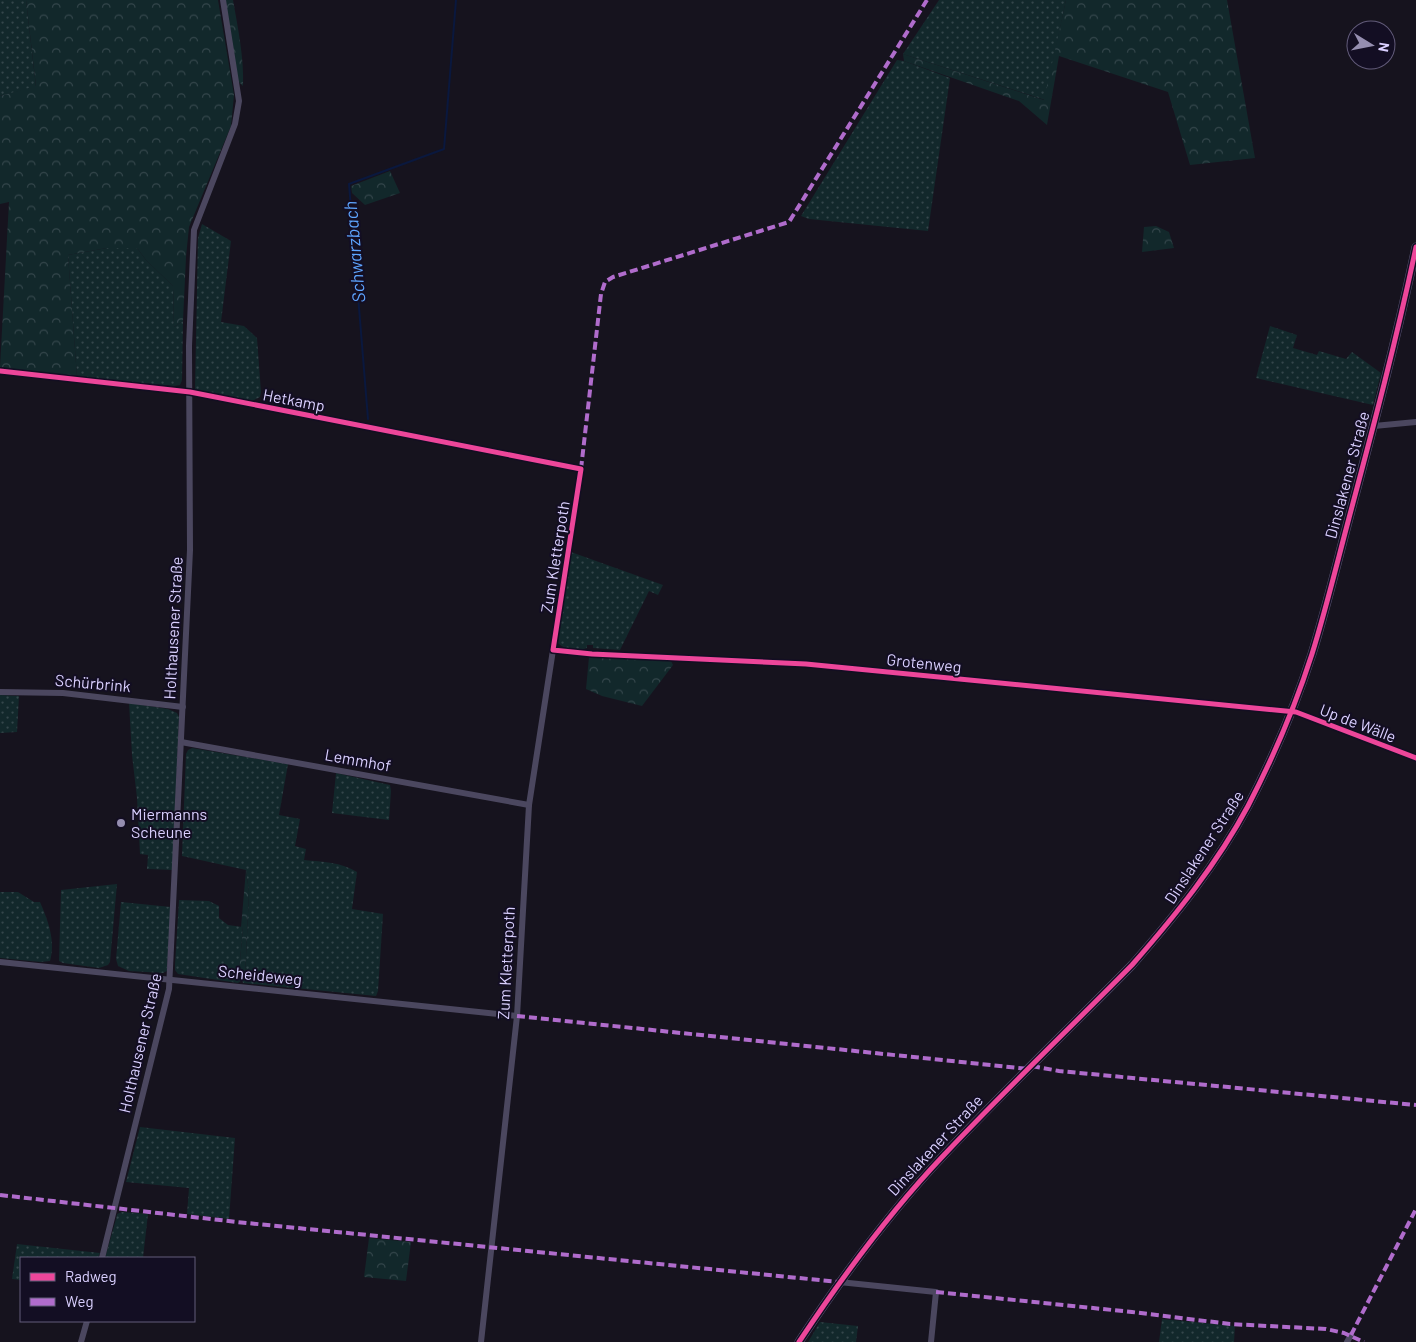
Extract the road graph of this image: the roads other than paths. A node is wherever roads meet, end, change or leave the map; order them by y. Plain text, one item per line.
1 (223, 0) edge
2 (1416, 247) edge
3 (0, 371) edge
4 (190, 392) junction
5 (1416, 422) edge
6 (1374, 426) junction
7 (581, 469) joint
8 (553, 650) junction
9 (0, 692) edge
10 (183, 707) junction
11 (1292, 712) junction
12 (181, 742) junction
13 (1416, 758) edge
14 (529, 805) junction
15 (0, 962) edge
16 (170, 979) junction
17 (517, 1016) junction
18 (102, 1257) edge
19 (839, 1282) junction
20 (87, 1322) edge
21 (1351, 1335) dead end
22 (81, 1342) edge
23 (480, 1342) edge
24 (798, 1342) edge
25 (932, 1342) edge
26 (1347, 1342) edge

1 - 4 street, Holthausener Straße
2 - 6 main road, Dinslakener Straße
3 - 4 street, Hetkamp
4 - 7 street, Hetkamp
4 - 10 street, Holthausener Straße
5 - 6 street
6 - 11 main road, Dinslakener Straße
7 - 8 street, Zum Kletterpoth
8 - 11 street, Grotenweg
8 - 14 street, Zum Kletterpoth
9 - 10 street, Schürbrink
10 - 12 street, Holthausener Straße
11 - 13 street, Up de Wälle
11 - 19 main road, Dinslakener Straße
12 - 14 street, Lemmhof
12 - 16 street, Holthausener Straße
14 - 17 street, Zum Kletterpoth
15 - 16 street, Scheideweg
16 - 17 street, Scheideweg
16 - 18 street, Holthausener Straße
17 - 23 street, Zum Kletterpoth
19 - 24 main road, Dinslakener Straße
19 - 25 street
20 - 22 street
21 - 26 street

